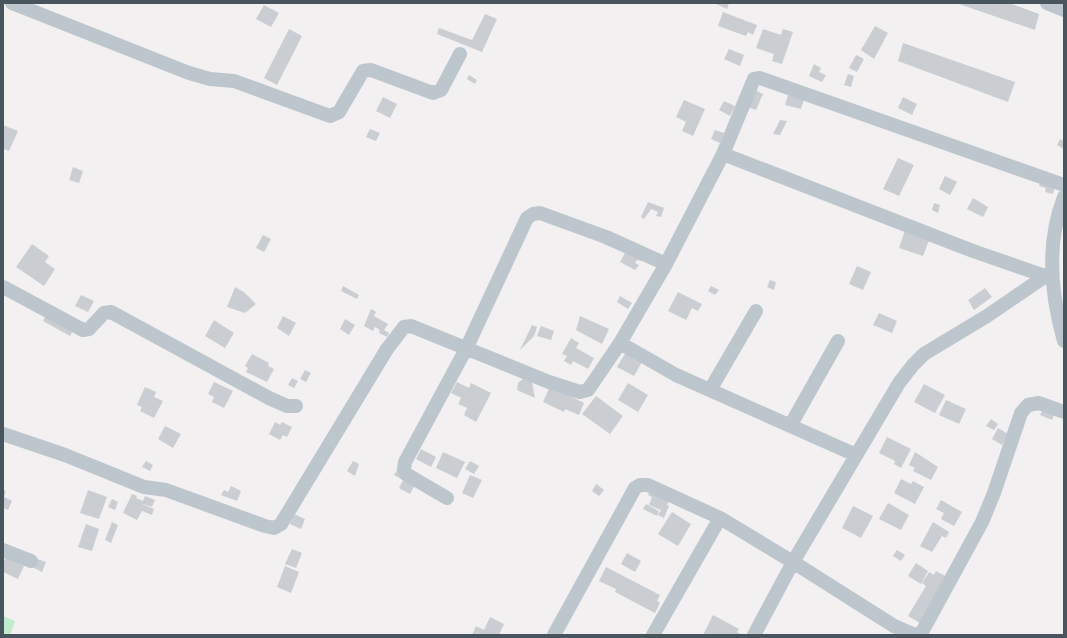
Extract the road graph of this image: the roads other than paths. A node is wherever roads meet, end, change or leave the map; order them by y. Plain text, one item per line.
1 (12, 3) edge
2 (1047, 3) edge
3 (1064, 10) edge
4 (460, 54) dead end
5 (723, 154) junction
6 (1064, 185) edge
7 (1064, 197) edge
8 (666, 264) junction
9 (1049, 274) junction
10 (3, 287) edge
11 (756, 310) dead end
12 (1064, 341) edge
13 (838, 342) dead end
14 (620, 343) junction
15 (466, 349) junction
16 (710, 390) junction
17 (296, 406) dead end
18 (1064, 412) edge
19 (790, 426) junction
20 (3, 434) edge
21 (856, 455) junction
22 (447, 498) dead end
23 (720, 518) junction
24 (3, 550) edge
25 (31, 561) dead end
26 (793, 562) junction
27 (554, 635) edge
28 (653, 635) edge
29 (754, 635) edge
30 (916, 635) edge

1 - 4 street
2 - 3 street
5 - 6 street
5 - 8 street
5 - 9 street
7 - 9 street
8 - 14 street
8 - 15 street
9 - 12 street
9 - 21 street
10 - 17 street
11 - 16 street
13 - 19 street
14 - 15 street
14 - 16 street
15 - 20 street
15 - 22 street
16 - 19 street
18 - 30 street
19 - 21 street
21 - 26 street
23 - 26 street
23 - 27 street
23 - 28 street
24 - 25 street
26 - 29 street
26 - 30 street

